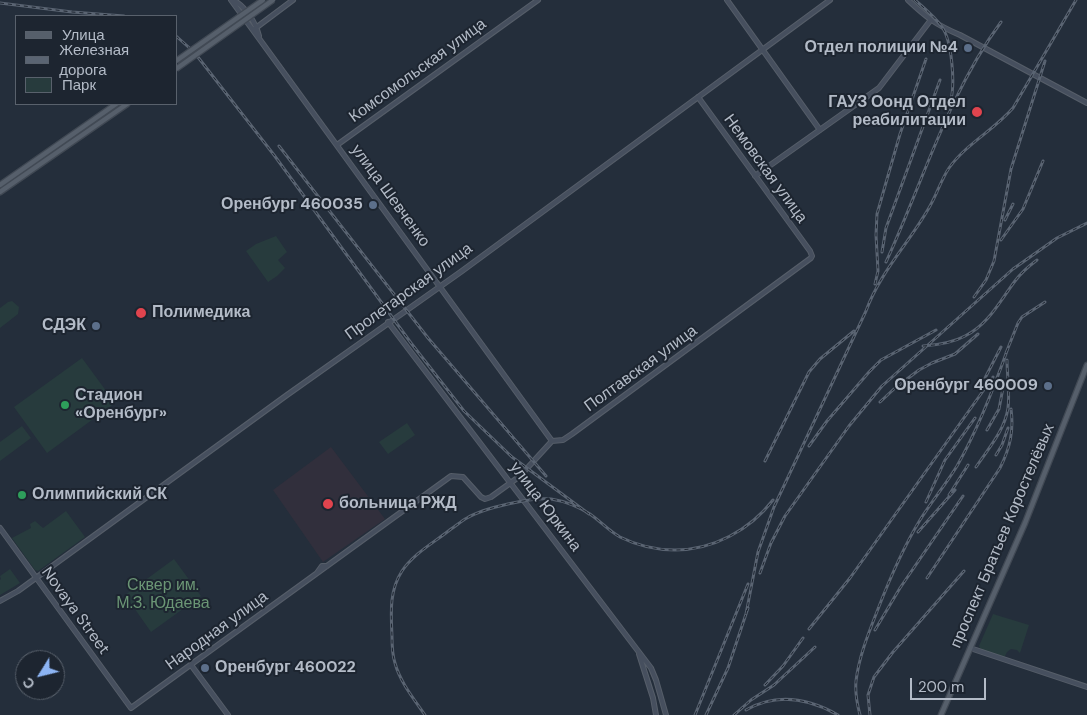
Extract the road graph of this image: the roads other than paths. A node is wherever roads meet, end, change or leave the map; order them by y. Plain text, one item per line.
1 (232, 0) edge
2 (263, 0) edge
3 (273, 0) edge
4 (293, 0) edge
5 (538, 0) edge
6 (727, 0) edge
7 (830, 0) edge
8 (908, 0) edge
9 (238, 3) edge
10 (930, 21) junction
11 (255, 29) junction
12 (762, 49) junction
13 (178, 60) edge
14 (178, 68) edge
15 (698, 97) junction
16 (1087, 102) edge
17 (114, 105) edge
18 (126, 105) edge
19 (820, 130) junction
20 (337, 145) junction
21 (755, 176) junction
22 (0, 185) edge
23 (0, 192) edge
24 (812, 256) joint
25 (440, 286) junction
26 (388, 322) junction
27 (1087, 365) edge
28 (552, 441) junction
29 (511, 483) junction
30 (486, 499) joint
31 (0, 528) edge
32 (36, 578) junction
33 (0, 601) edge
34 (970, 648) junction
35 (637, 650) junction
36 (191, 665) junction
37 (655, 676) junction
38 (647, 678) junction
39 (1087, 687) edge
40 (131, 708) joint
41 (228, 715) edge
42 (656, 715) edge
43 (666, 715) edge
44 (941, 715) edge

1 - 9 main road, улица Шевченко
2 - 13 main road, bridge
3 - 14 main road, bridge
4 - 11 main road
5 - 20 main road, Комсомольская улица
6 - 12 main road
7 - 12 main road, Пролетарская улица
8 - 10 main road
9 - 11 main road, улица Шевченко
10 - 16 main road
10 - 19 main road
11 - 20 main road, улица Шевченко
12 - 15 main road, Пролетарская улица
12 - 19 main road
15 - 21 main road, Немовская улица
15 - 25 main road, Пролетарская улица
17 - 22 main road
18 - 23 main road
19 - 21 main road
20 - 25 main road, улица Шевченко
21 - 24 main road, Немовская улица
24 - 28 main road, Полтавская улица
25 - 26 main road, Пролетарская улица
25 - 28 main road, улица Шевченко
26 - 29 main road, улица Юркина
26 - 32 main road, Пролетарская улица
27 - 34 main road, проспект Братьев Коростелёвых
28 - 29 main road, Полтавская улица
29 - 30 main road, Полтавская улица
29 - 35 main road, улица Юркина
30 - 36 main road, Народная улица
31 - 32 main road, Novaya Street
32 - 33 main road, Пролетарская улица
32 - 40 main road, Novaya Street
34 - 39 main road
34 - 44 main road, проспект Братьев Коростелёвых
35 - 37 main road, улица Юркина
35 - 38 main road
36 - 40 main road, Народная улица
36 - 41 main road
37 - 38 main road
37 - 43 main road, улица Юркина
38 - 42 main road

